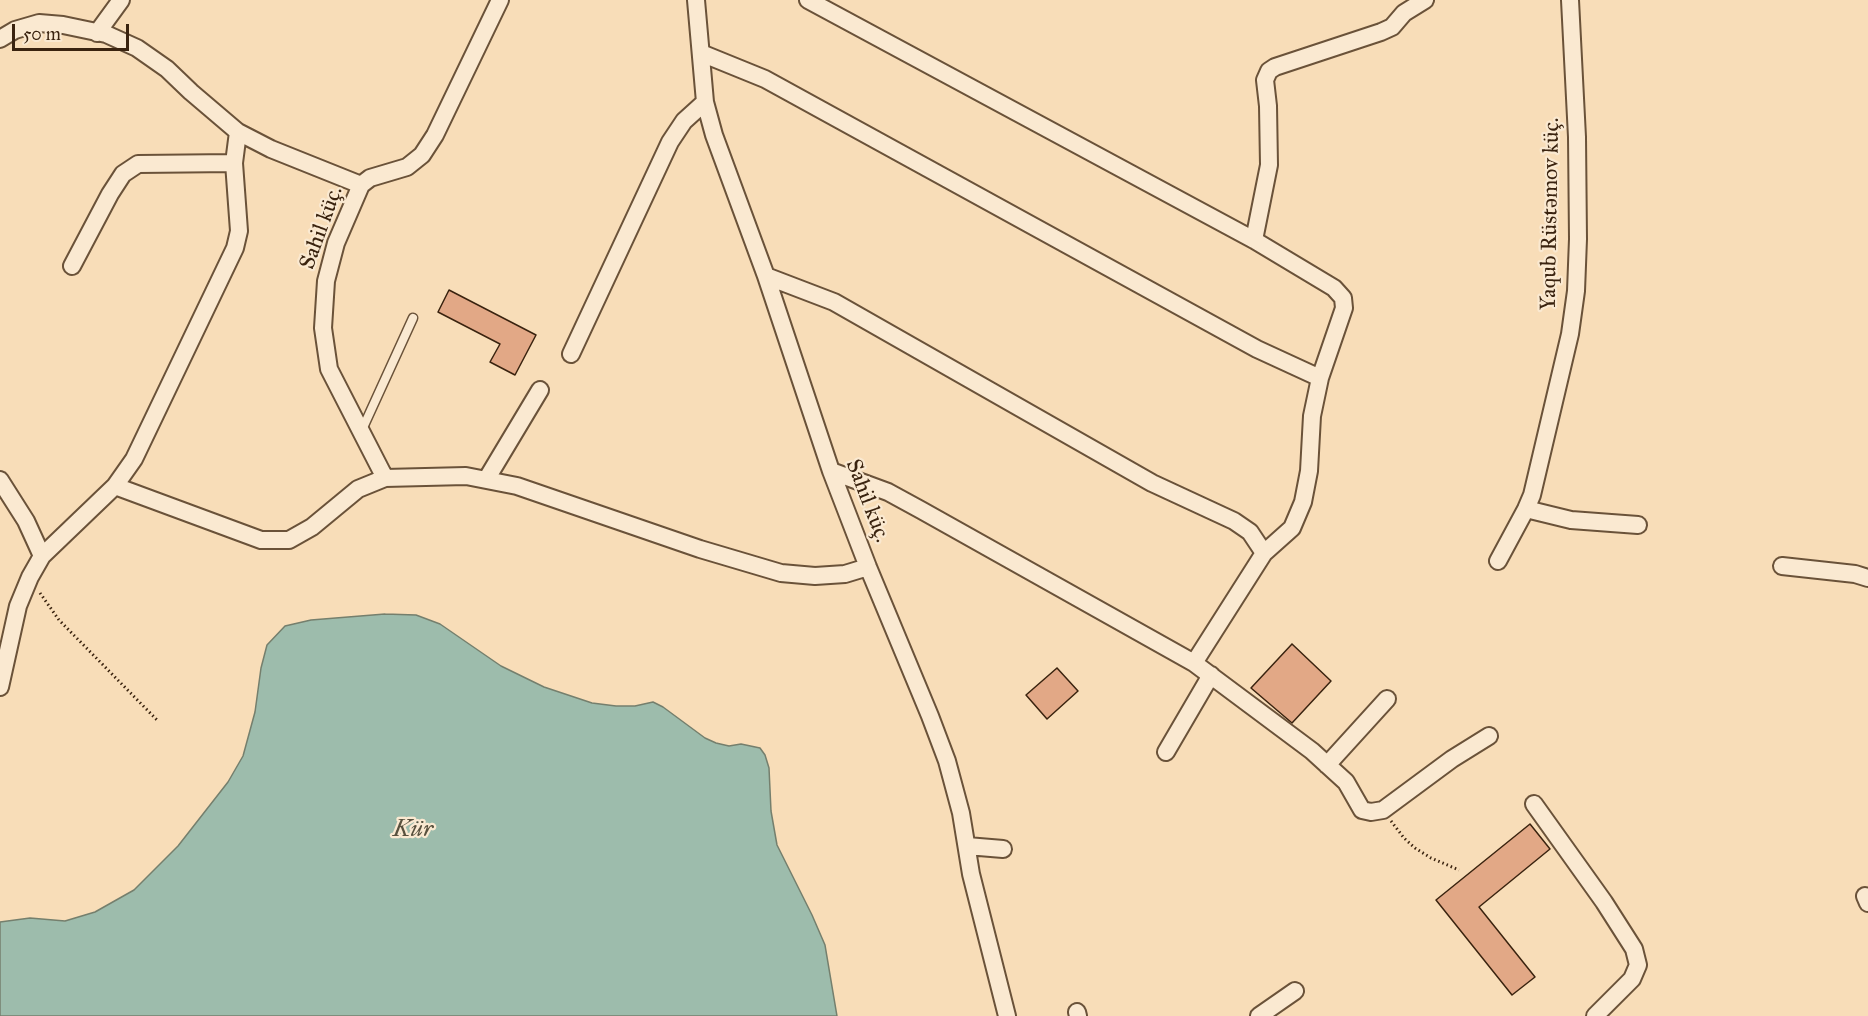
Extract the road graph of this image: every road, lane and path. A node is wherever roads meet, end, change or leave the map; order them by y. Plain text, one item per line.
1 (121, 0) edge
2 (500, 0) edge
3 (696, 0) edge
4 (808, 0) edge
5 (1425, 0) edge
6 (1570, 0) edge
7 (97, 33) junction
8 (0, 39) edge
9 (701, 53) junction
10 (705, 102) junction
11 (238, 132) junction
12 (234, 163) junction
13 (361, 185) junction
14 (1254, 240) junction
15 (72, 266) dead end
16 (766, 276) junction
17 (413, 318) dead end
18 (571, 354) dead end
19 (1320, 378) junction
20 (540, 390) dead end
21 (361, 432) junction
22 (831, 471) junction
23 (385, 478) junction
24 (0, 480) edge
25 (486, 480) junction
26 (115, 486) junction
27 (1526, 509) junction
28 (1638, 525) dead end
29 (1264, 553) junction
30 (42, 556) junction
31 (1498, 561) dead end
32 (868, 567) junction
33 (1782, 567) dead end
34 (30, 577) junction
35 (1868, 578) edge
36 (1194, 663) junction
37 (1210, 675) junction
38 (0, 687) edge
39 (1387, 699) dead end
40 (158, 722) dead end
41 (1489, 736) dead end
42 (1166, 752) dead end
43 (1327, 765) junction
44 (1534, 804) dead end
45 (1383, 810) junction
46 (967, 846) junction
47 (1003, 849) dead end
48 (1460, 870) dead end
49 (1295, 991) dead end
50 (1007, 1016) edge
51 (1259, 1016) edge
52 (1595, 1016) edge

1 - 7 street
2 - 13 street, Sahil küç.
3 - 9 street, Sahil küç.
4 - 14 street
5 - 14 street
6 - 27 street, Yaqub Rüstəmov küç.
7 - 8 street
7 - 11 street
9 - 10 street, Sahil küç.
9 - 19 street
10 - 16 street, Sahil küç.
10 - 18 street
11 - 12 street
11 - 13 street
12 - 15 street
12 - 26 street
13 - 21 street, Sahil küç.
14 - 19 street
16 - 22 street, Sahil küç.
16 - 29 street
17 - 21 lane
19 - 29 street
20 - 25 street
21 - 23 street, Sahil küç.
22 - 32 street, Sahil küç.
22 - 36 street
23 - 25 street
23 - 26 street
24 - 30 street
25 - 32 street
26 - 30 street
27 - 28 street
27 - 31 street, Yaqub Rüstəmov küç.
29 - 36 street
30 - 34 street
32 - 46 street, Sahil küç.
33 - 35 street
34 - 38 street
34 - 40 path
36 - 37 street
37 - 42 street
37 - 43 street
39 - 43 street
41 - 45 street
43 - 45 street
44 - 52 street
45 - 48 path
46 - 47 street
46 - 50 street, Sahil küç.
49 - 51 street

